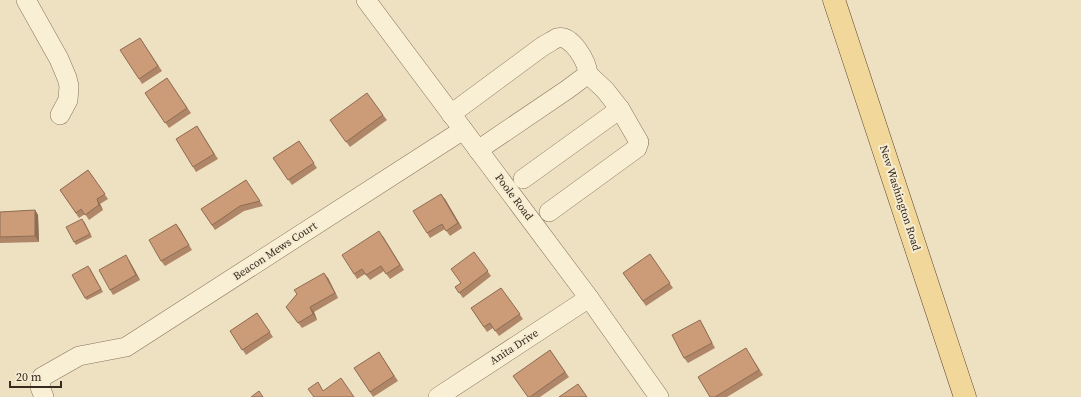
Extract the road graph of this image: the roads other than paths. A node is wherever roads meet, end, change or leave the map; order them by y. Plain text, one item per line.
1 (26, 0) edge
2 (366, 0) edge
3 (834, 0) edge
4 (588, 74) junction
5 (620, 109) junction
6 (451, 114) junction
7 (60, 115) dead end
8 (463, 130) junction
9 (478, 150) junction
10 (523, 179) dead end
11 (549, 212) dead end
12 (589, 298) junction
13 (44, 397) edge
14 (438, 397) edge
15 (659, 397) edge
16 (965, 397) edge

1 - 7 street
2 - 6 street, Poole Road
3 - 16 main road, New Washington Road
4 - 5 street
4 - 6 street
4 - 9 street
5 - 10 street
5 - 11 street
6 - 8 street, Poole Road
8 - 9 street, Poole Road
8 - 13 street, Beacon Mews Court
9 - 12 street, Poole Road
12 - 14 street, Anita Drive
12 - 15 street, Poole Road

